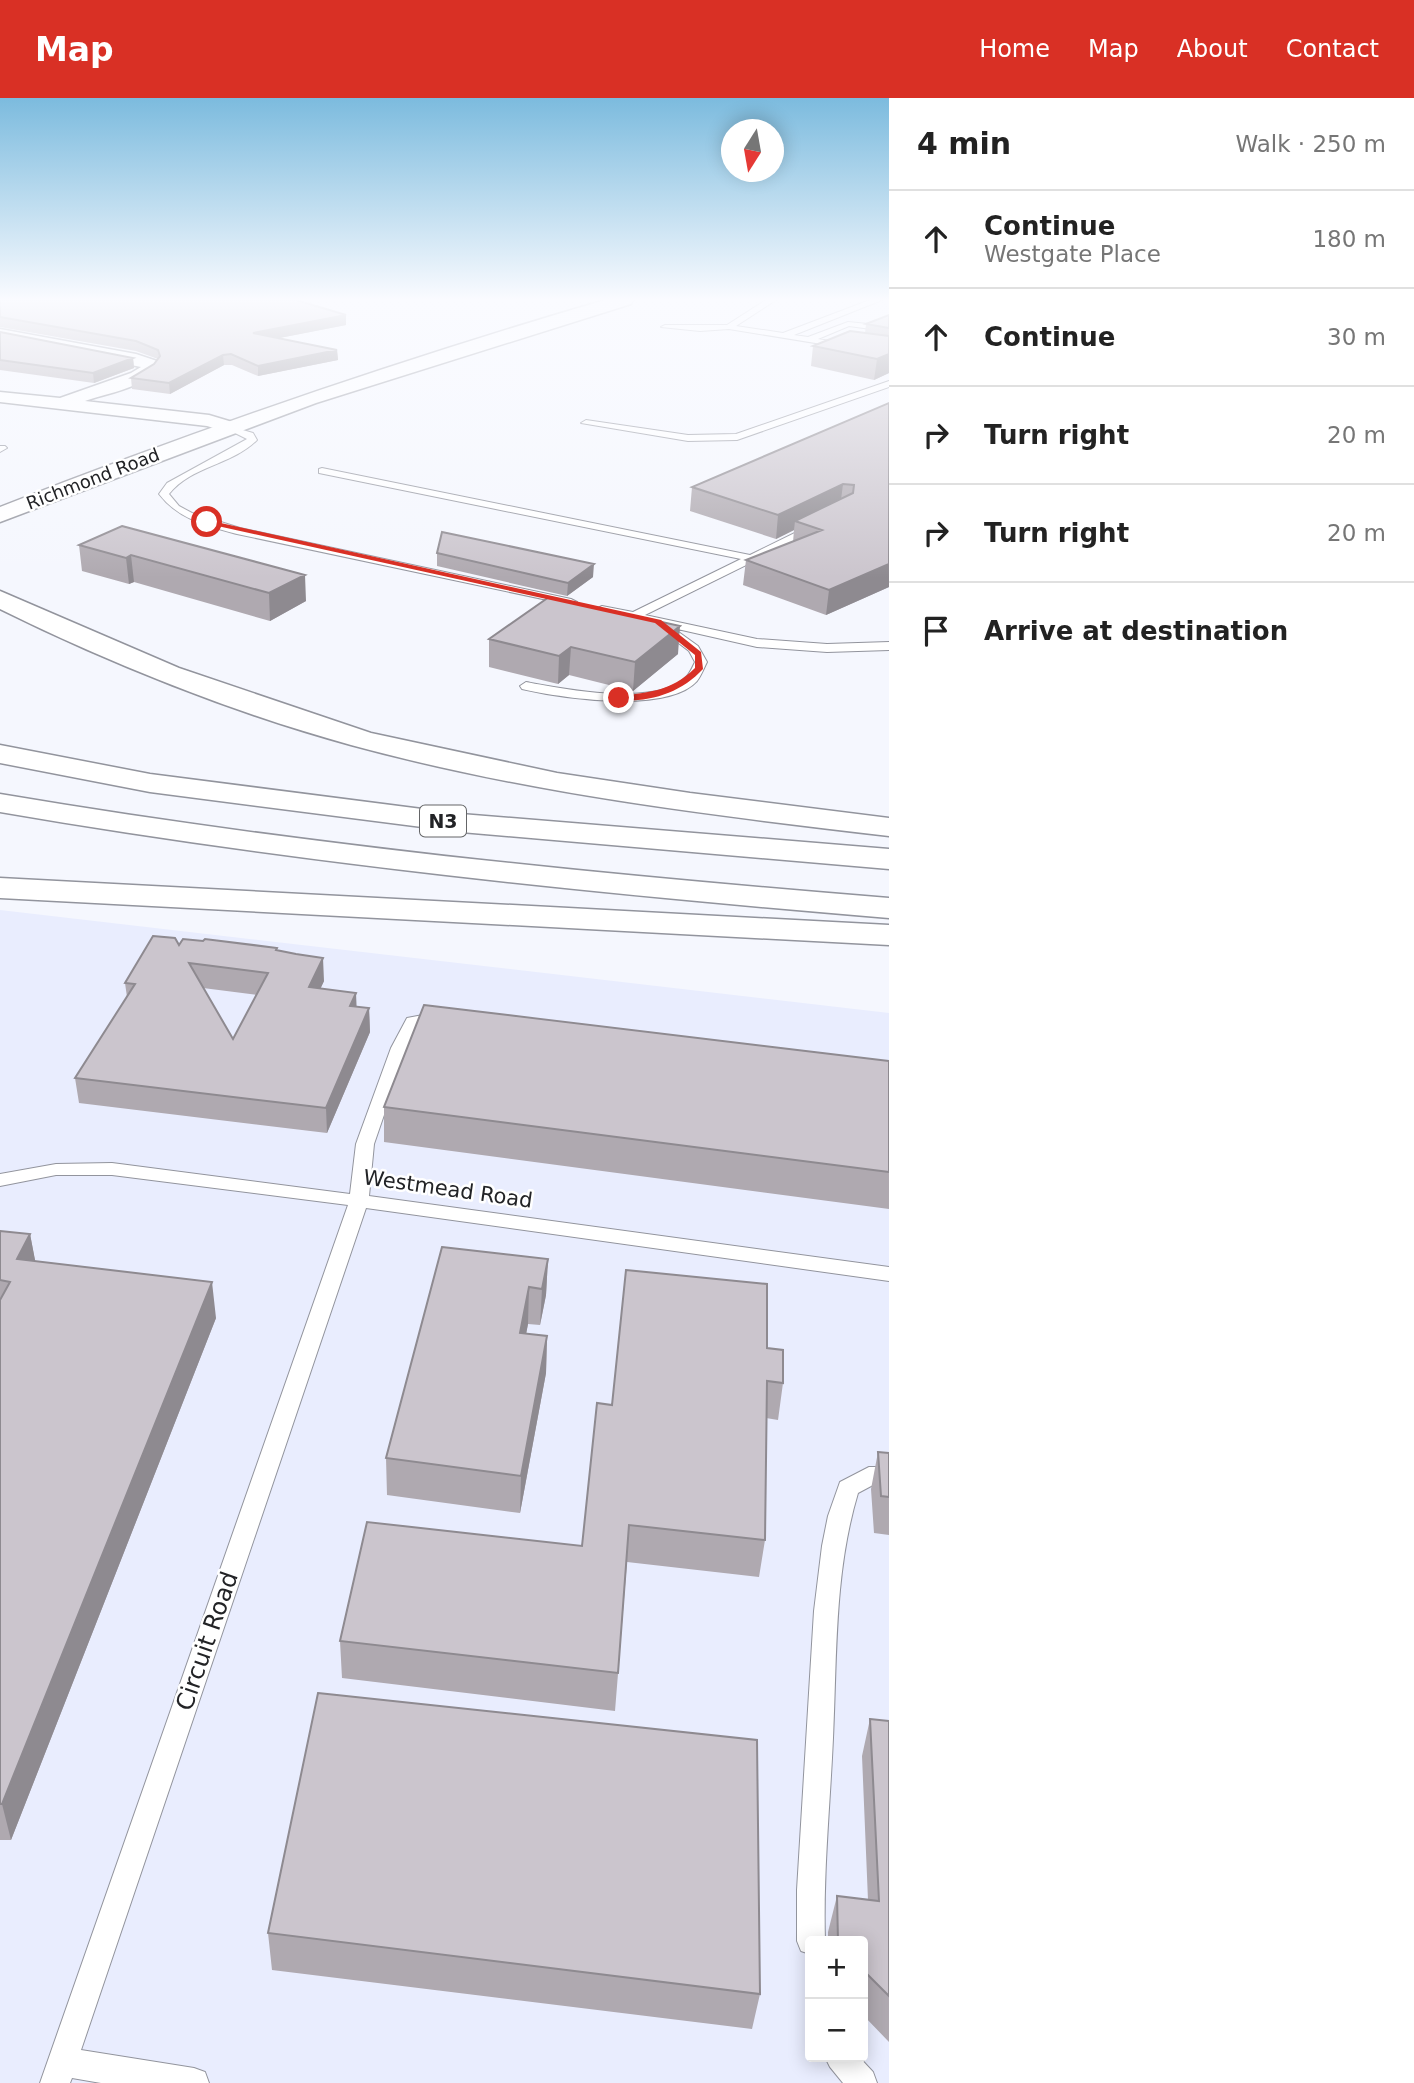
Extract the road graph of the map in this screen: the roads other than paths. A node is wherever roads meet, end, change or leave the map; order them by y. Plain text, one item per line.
1 (93, 393) edge
2 (289, 393) edge
3 (330, 393) edge
4 (864, 393) edge
5 (0, 397) edge
6 (61, 404) junction
7 (209, 421) junction
8 (586, 423) dead end
9 (232, 428) junction
10 (322, 471) dead end
11 (0, 494) edge
12 (0, 515) edge
13 (821, 524) edge
14 (751, 558) junction
15 (0, 599) edge
16 (581, 604) edge
17 (595, 607) edge
18 (634, 616) junction
19 (658, 622) junction
20 (889, 646) edge
21 (526, 686) dead end
22 (0, 754) edge
23 (0, 803) edge
24 (889, 827) edge
25 (889, 859) edge
26 (0, 888) edge
27 (889, 908) edge
28 (889, 935) edge
29 (463, 1020) edge
30 (0, 1180) edge
31 (359, 1200) junction
32 (889, 1275) edge
33 (889, 1476) edge
34 (811, 1936) edge
35 (843, 2062) edge
36 (59, 2072) edge
37 (194, 2083) edge
38 (862, 2083) edge

1 - 6 street
2 - 7 highway, Richmond Road
3 - 9 highway, Richmond Road
4 - 8 lane
5 - 6 street
6 - 7 street
7 - 9 street
7 - 11 highway, Richmond Road
9 - 12 highway, Richmond Road
9 - 16 lane
10 - 14 lane
13 - 14 lane
14 - 18 lane
15 - 24 highway
17 - 18 lane
18 - 19 lane
19 - 20 lane
19 - 21 lane
22 - 25 highway, N3
23 - 27 highway, N3
26 - 28 highway
29 - 31 lane, Circuit Road
30 - 31 lane, Westmead Road
31 - 32 lane, Westmead Road
31 - 36 lane, Circuit Road
33 - 34 lane
35 - 38 lane
36 - 37 lane

